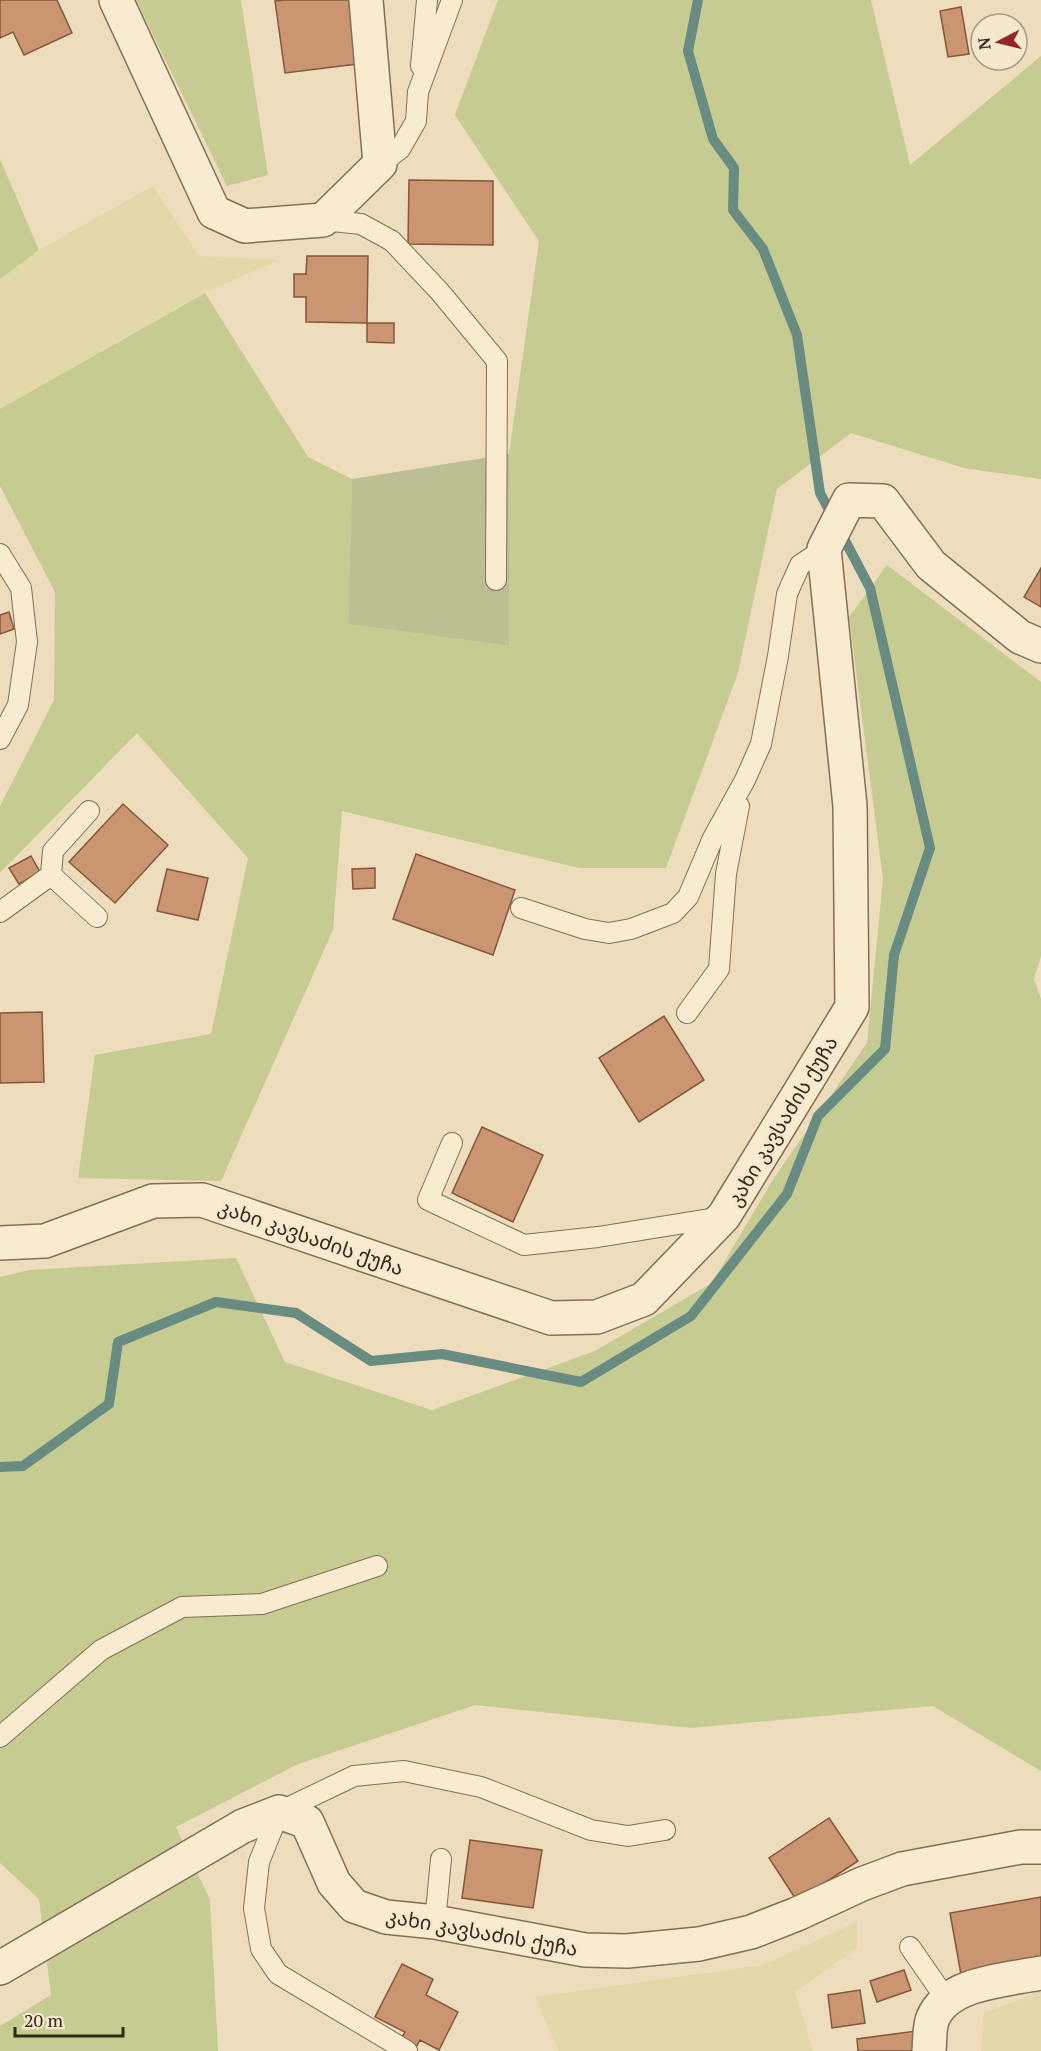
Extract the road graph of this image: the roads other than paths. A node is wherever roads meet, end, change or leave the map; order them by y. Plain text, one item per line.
1 (117, 0) edge
2 (366, 0) edge
3 (427, 0) edge
4 (452, 0) edge
5 (418, 92) junction
6 (380, 164) junction
7 (323, 220) junction
8 (824, 549) junction
9 (0, 554) edge
10 (496, 580) dead end
11 (1041, 646) edge
12 (0, 739) edge
13 (745, 780) junction
14 (88, 811) dead end
15 (51, 875) junction
16 (520, 908) dead end
17 (0, 912) edge
18 (97, 917) dead end
19 (687, 1013) dead end
20 (452, 1143) dead end
21 (724, 1216) junction
22 (0, 1243) edge
23 (376, 1566) dead end
24 (0, 1737) edge
25 (279, 1812) junction
26 (665, 1830) dead end
27 (1041, 1847) edge
28 (441, 1858) dead end
29 (435, 1922) junction
30 (910, 1947) dead end
31 (0, 1968) edge
32 (1041, 1973) edge
33 (946, 1999) junction
34 (407, 2051) edge
35 (929, 2051) edge

1 - 7 street
2 - 6 street
3 - 5 lane
4 - 5 lane
5 - 6 lane
6 - 7 street
7 - 10 lane
8 - 11 street
8 - 13 lane
8 - 21 street, კახი კავსაძის ქუჩა
9 - 12 lane
13 - 16 lane
13 - 19 lane
14 - 15 lane
15 - 17 lane
15 - 18 lane
20 - 21 lane
21 - 22 street, კახი კავსაძის ქუჩა
23 - 24 lane
25 - 26 lane
25 - 29 street, კახი კავსაძის ქუჩა
25 - 31 street
25 - 34 lane
27 - 29 street, კახი კავსაძის ქუჩა
28 - 29 lane
30 - 33 lane
32 - 33 street
33 - 35 street

